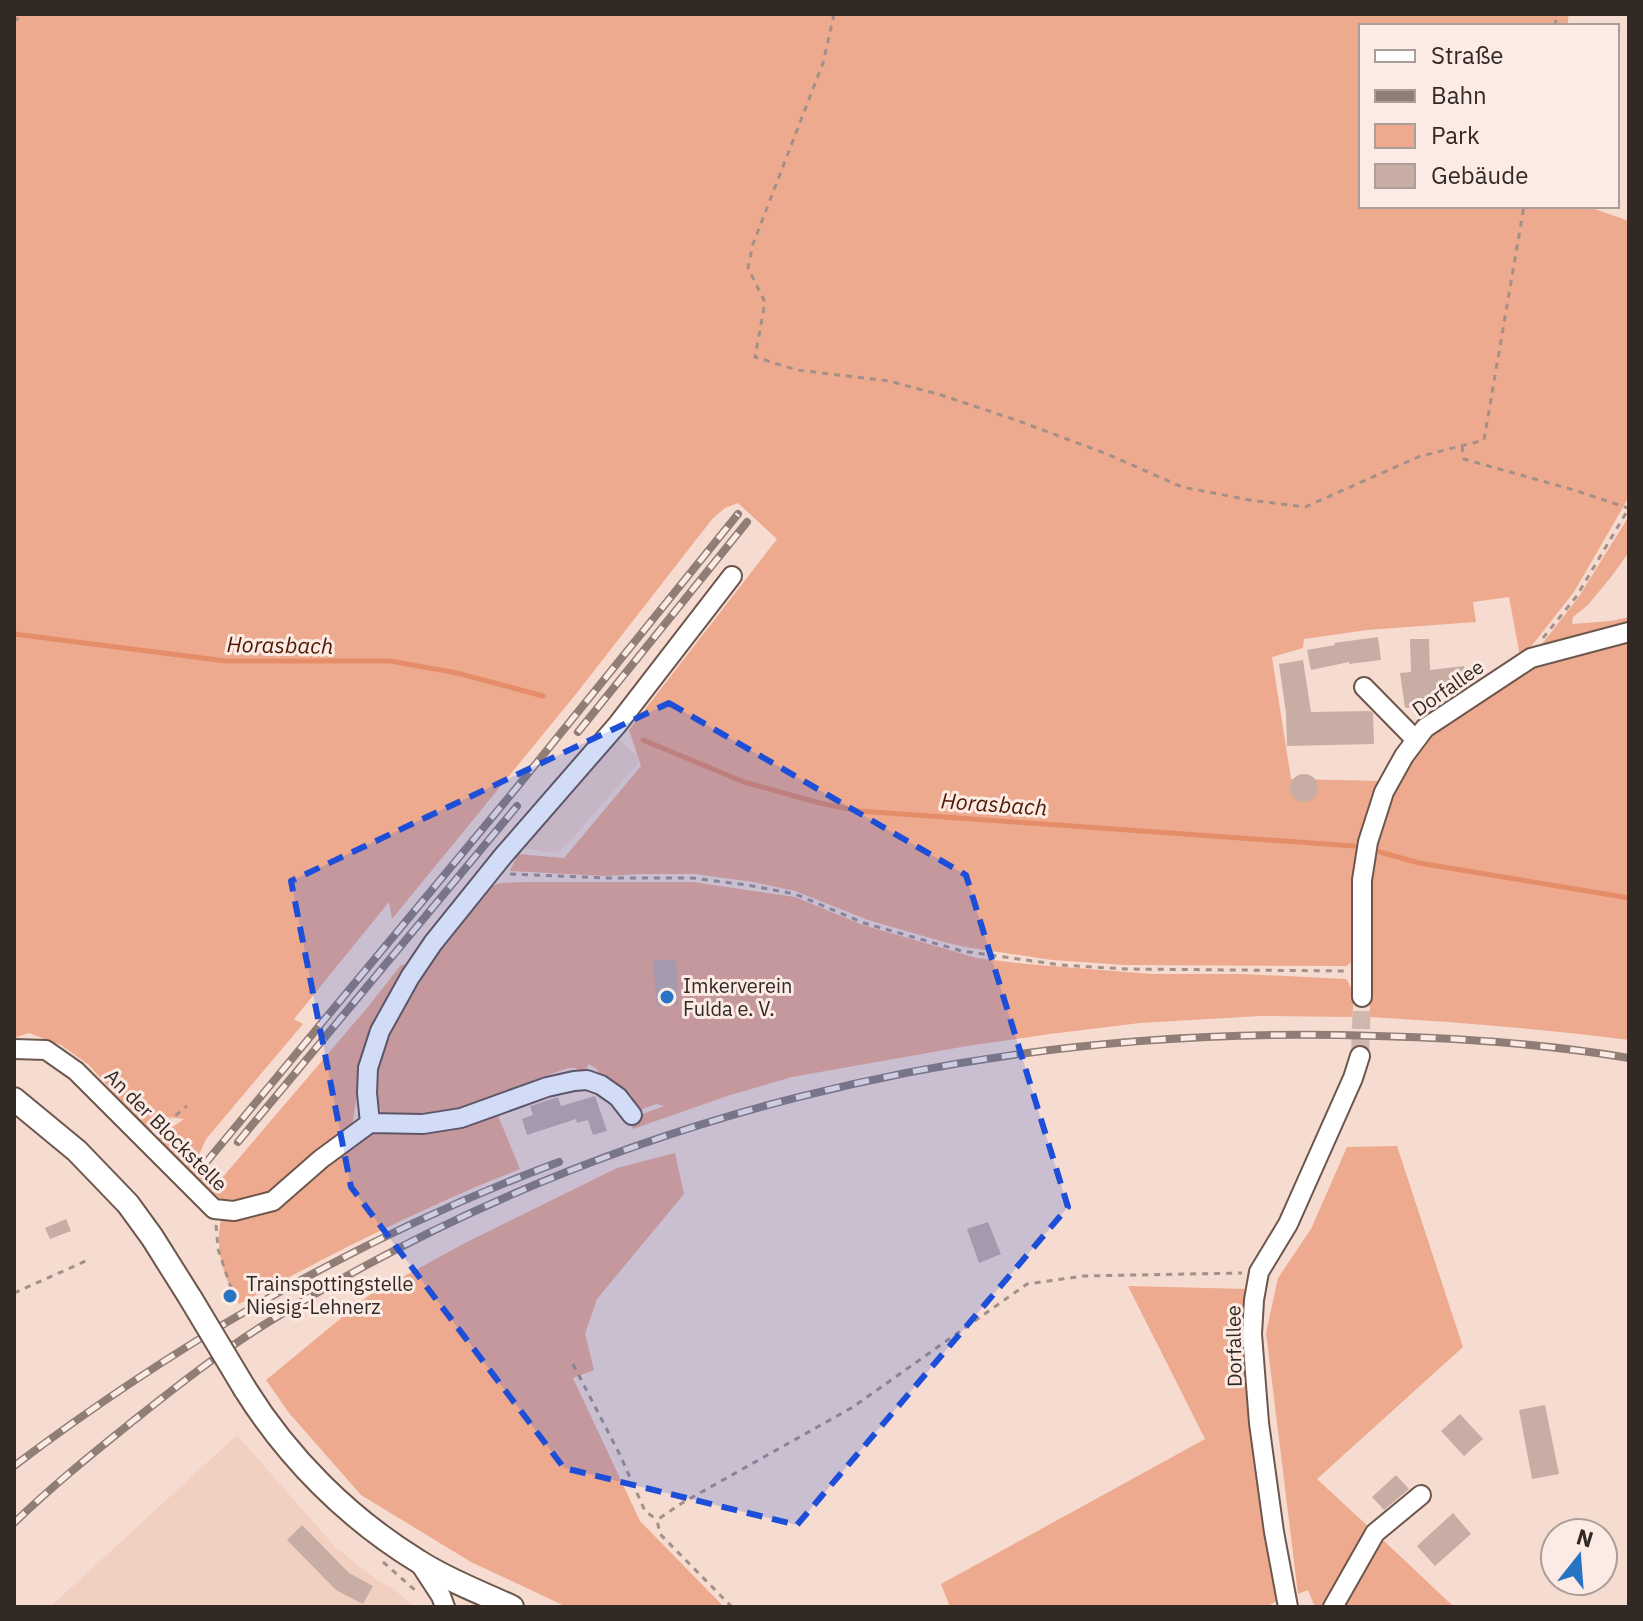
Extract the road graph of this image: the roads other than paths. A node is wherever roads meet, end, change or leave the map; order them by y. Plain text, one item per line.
1 (732, 576) dead end
2 (1629, 632) edge
3 (1364, 687) dead end
4 (1416, 740) junction
5 (1362, 997) tunnel mouth
6 (14, 1049) edge
7 (1360, 1056) tunnel mouth
8 (14, 1099) edge
9 (632, 1115) dead end
10 (370, 1123) junction
11 (1421, 1495) dead end
12 (418, 1562) junction
13 (502, 1605) edge
14 (445, 1607) edge
15 (1288, 1607) edge
16 (1333, 1607) edge

1 - 10 street
2 - 4 street, Dorfallee
3 - 4 street
4 - 5 street, Dorfallee
6 - 10 street, An der Blockstelle
7 - 15 street, Dorfallee
8 - 12 main road, bridge
9 - 10 street
11 - 16 street
12 - 13 main road
12 - 14 street

